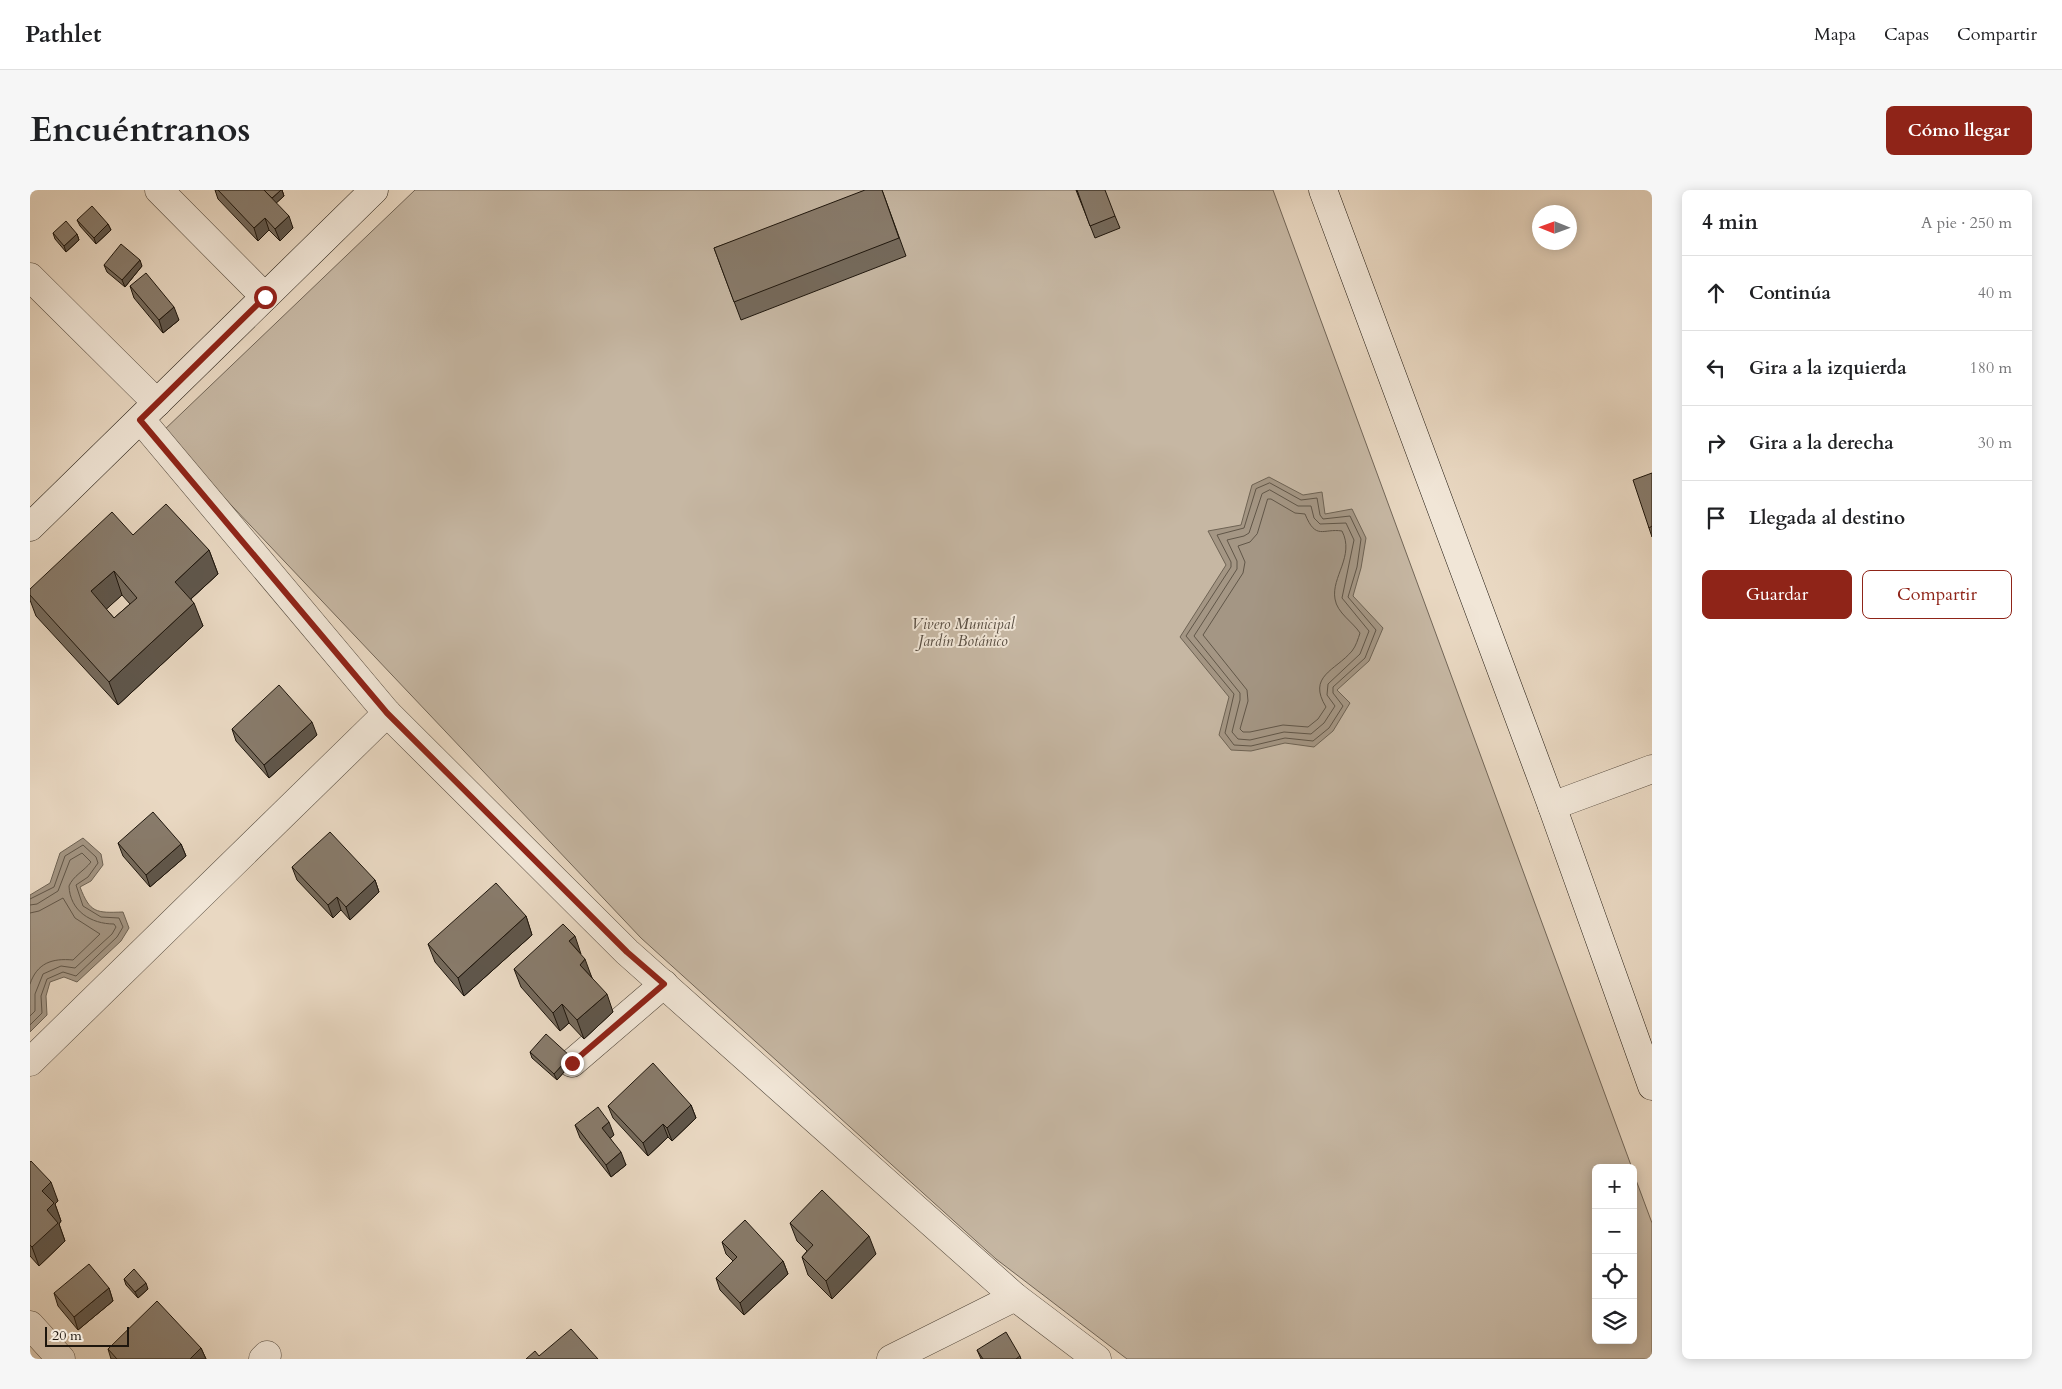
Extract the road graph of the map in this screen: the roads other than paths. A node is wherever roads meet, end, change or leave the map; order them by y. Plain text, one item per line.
1 (159, 190) edge
2 (374, 190) edge
3 (1323, 190) edge
4 (30, 277) edge
5 (265, 297) junction
6 (149, 411) junction
7 (30, 527) edge
8 (387, 713) junction
9 (1652, 769) edge
10 (1552, 806) junction
11 (664, 984) junction
12 (30, 1062) edge
13 (572, 1063) edge
14 (1652, 1086) edge
15 (1016, 1297) junction
16 (30, 1325) edge
17 (61, 1359) edge
18 (891, 1359) edge
19 (1097, 1359) edge

1 - 5 street
2 - 5 street
3 - 10 street
4 - 6 street
5 - 6 street
6 - 7 street
6 - 8 street
8 - 11 street
8 - 12 street
9 - 10 street
10 - 14 street
11 - 13 street
11 - 15 street
15 - 18 street
15 - 19 street
16 - 17 street

